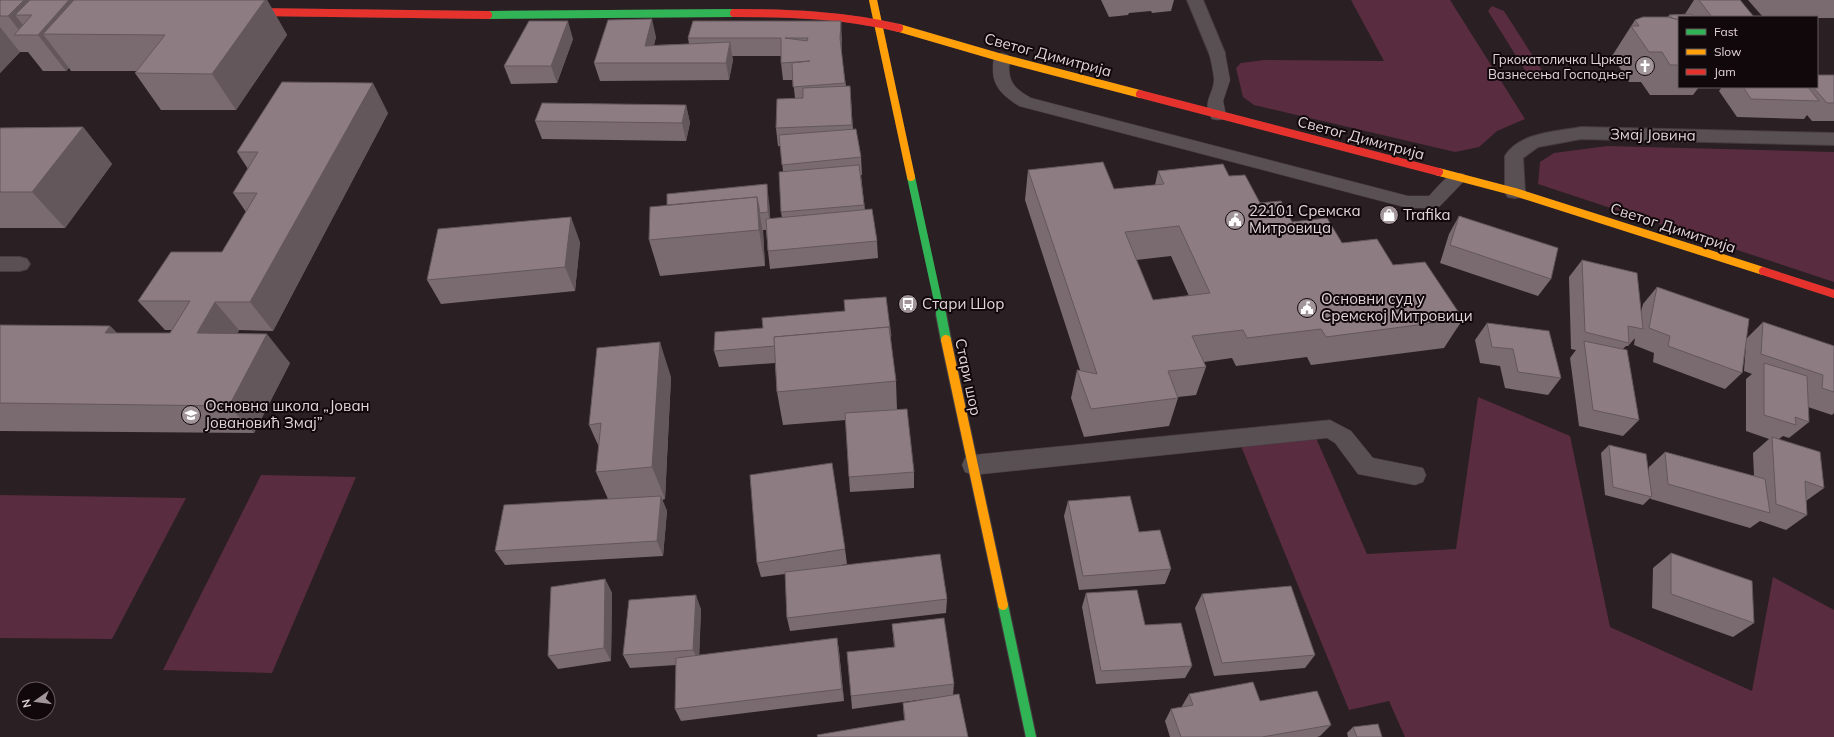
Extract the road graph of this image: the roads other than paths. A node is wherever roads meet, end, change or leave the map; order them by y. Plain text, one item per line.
1 (873, 0) edge
2 (1195, 0) edge
3 (238, 12) edge
4 (878, 22) junction
5 (1217, 53) joint
6 (1002, 58) junction
7 (1218, 115) junction
8 (1834, 140) edge
9 (1458, 178) junction
10 (1515, 192) junction
11 (0, 264) edge
12 (20, 264) dead end
13 (1834, 294) edge
14 (973, 465) junction
15 (1415, 475) dead end
16 (1031, 737) edge

1 - 4 street, Стари шор
2 - 5 street
3 - 4 street, Светог Димитрија
4 - 6 street, Светог Димитрија
4 - 14 street, Стари шор
5 - 7 lane
6 - 7 street, Светог Димитрија
6 - 9 lane
7 - 9 street, Светог Димитрија
8 - 10 street, Змај Јовина
9 - 10 street, Светог Димитрија
10 - 13 street, Светог Димитрија
11 - 12 street
14 - 15 lane
14 - 16 street, Стари шор

